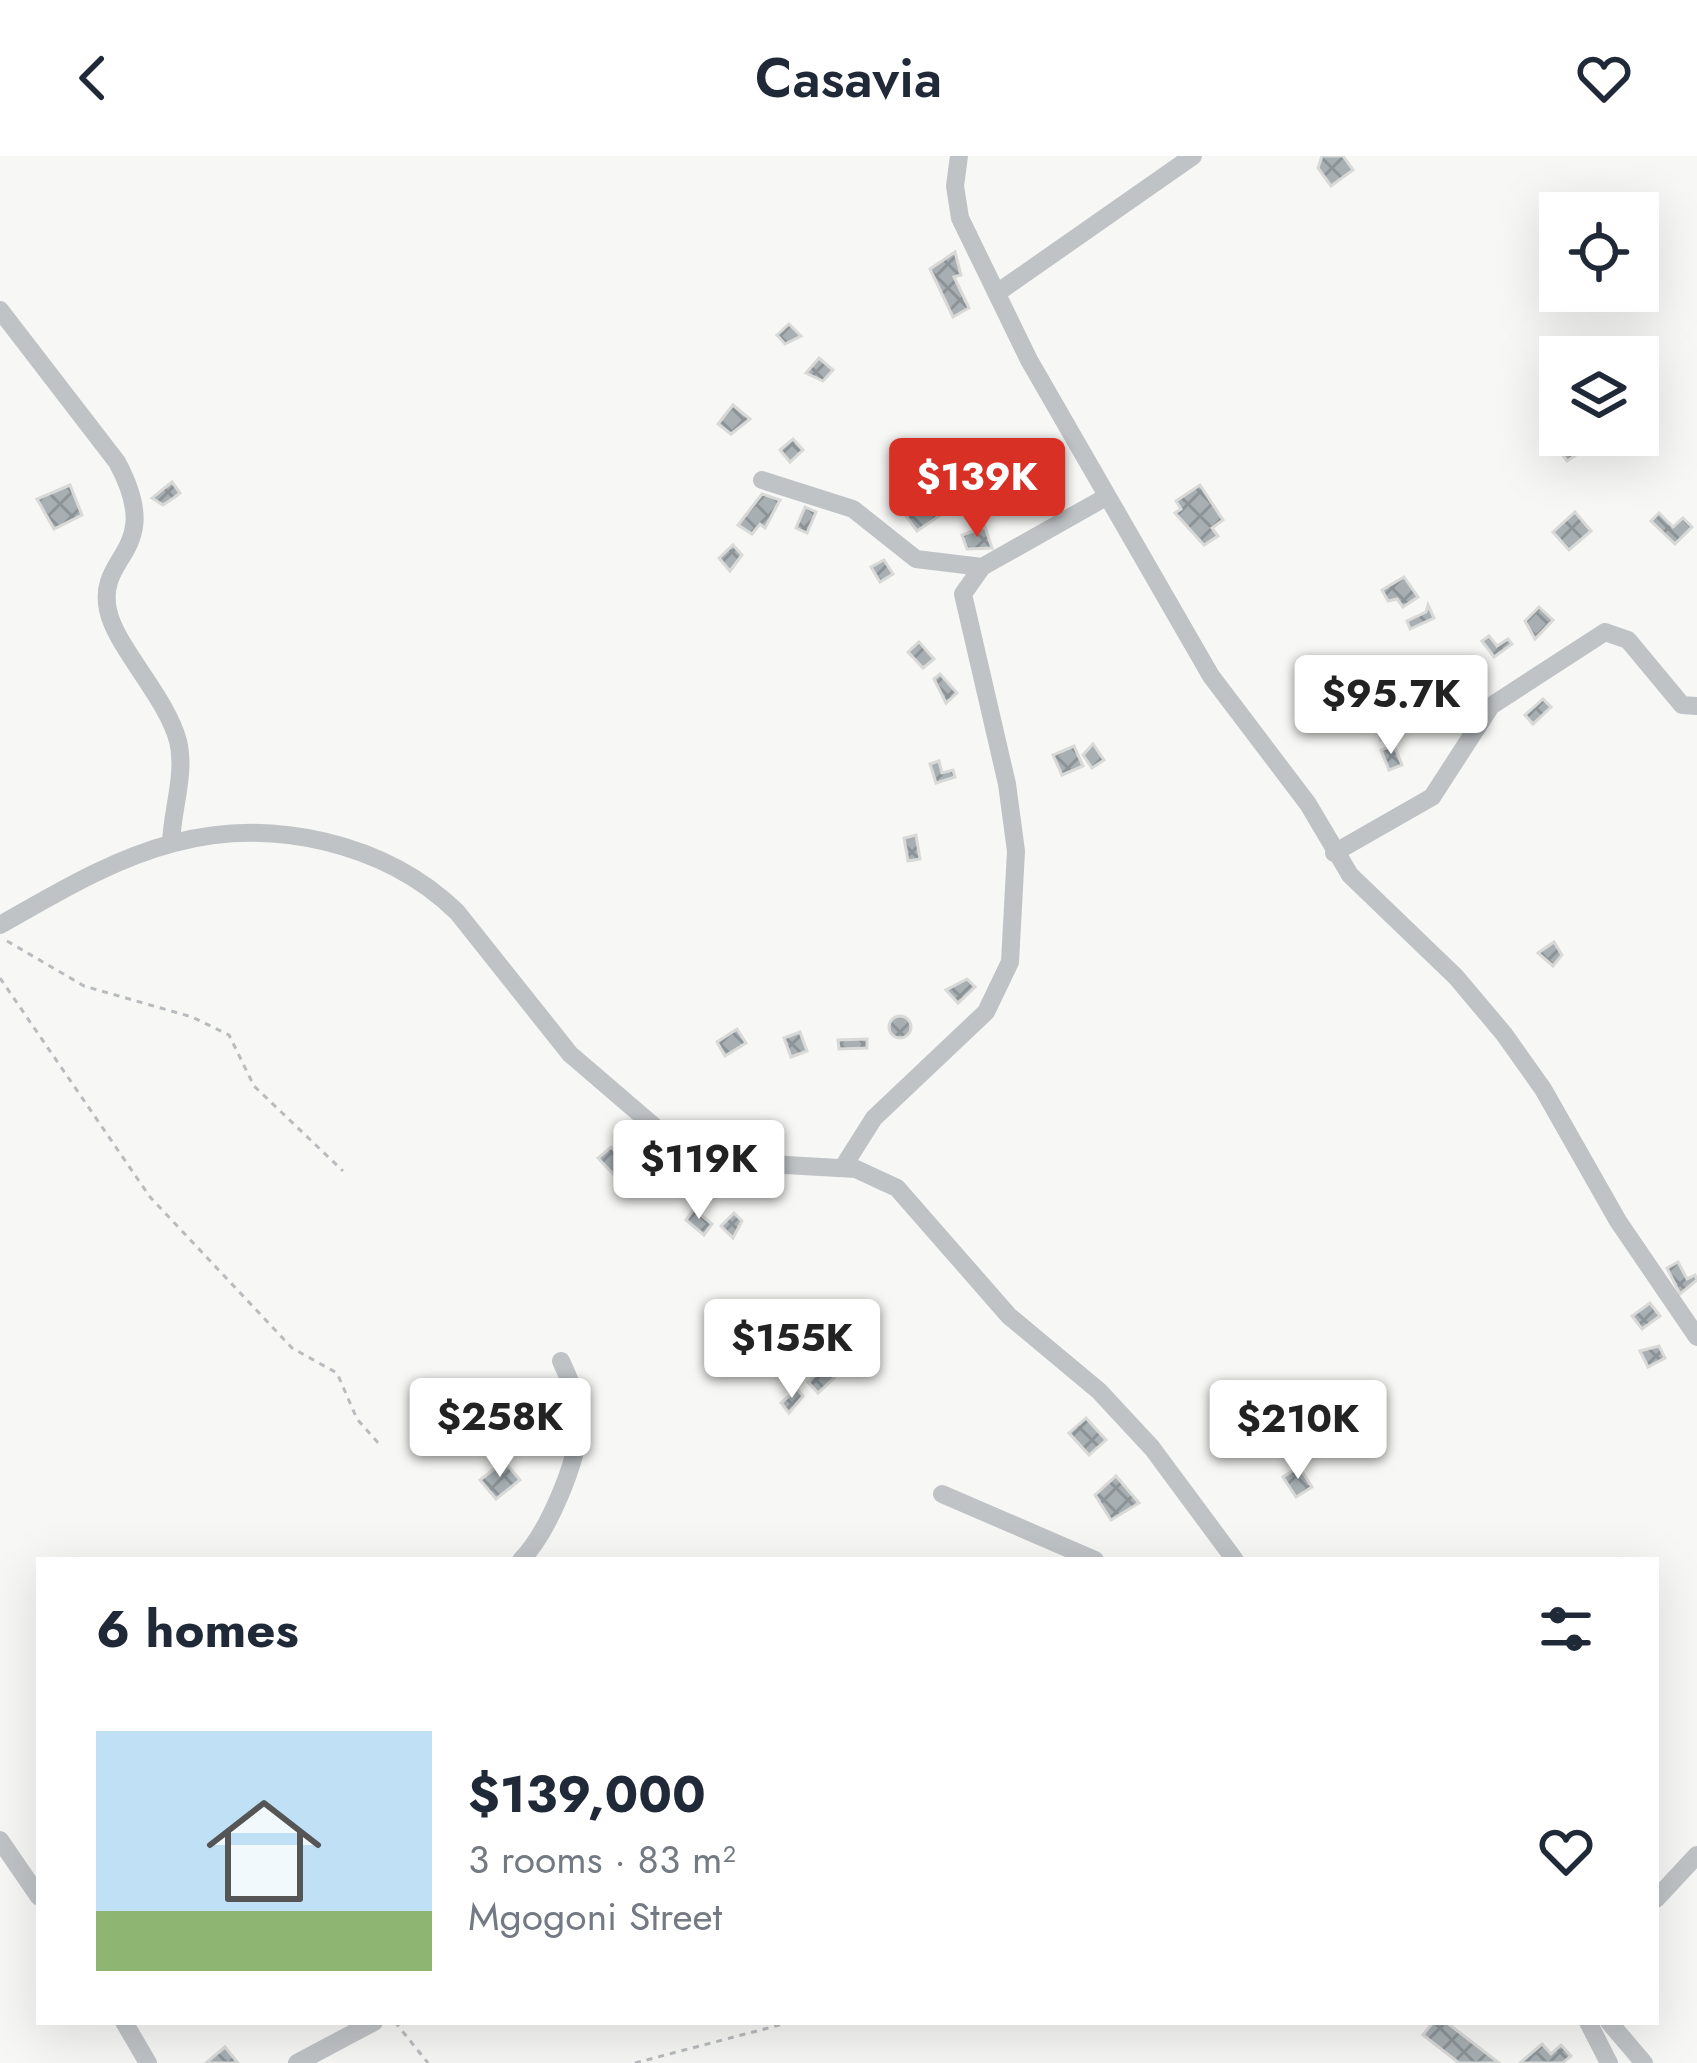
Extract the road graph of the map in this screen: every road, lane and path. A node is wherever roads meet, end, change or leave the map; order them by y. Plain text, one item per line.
1 (959, 156) edge
2 (1193, 156) edge
3 (997, 293) junction
4 (0, 310) edge
5 (762, 480) dead end
6 (1106, 496) junction
7 (982, 567) junction
8 (1697, 706) edge
9 (171, 843) junction
10 (1334, 854) junction
11 (0, 925) edge
12 (0, 937) edge
13 (0, 978) edge
14 (843, 1167) junction
15 (343, 1171) dead end
16 (1697, 1337) edge
17 (561, 1361) dead end
18 (381, 1445) dead end
19 (942, 1494) dead end
20 (523, 1557) edge
21 (1088, 1557) edge
22 (1233, 1557) edge
23 (0, 1840) edge
24 (1697, 1855) edge
25 (36, 1893) edge
26 (1659, 1896) edge
27 (126, 2025) edge
28 (368, 2025) edge
29 (397, 2025) edge
30 (780, 2025) edge
31 (1590, 2025) edge
32 (1617, 2025) edge
33 (148, 2063) edge
34 (298, 2063) edge
35 (428, 2063) edge
36 (635, 2063) edge
37 (1610, 2063) edge
38 (1644, 2063) edge

1 - 3 street
2 - 3 street
3 - 6 street
4 - 9 street
5 - 7 street
6 - 7 street
6 - 10 street
7 - 14 street
8 - 10 street
9 - 11 street
9 - 14 street
10 - 16 street
12 - 15 path
13 - 18 path
14 - 22 street
17 - 20 street
19 - 21 street
23 - 25 street
24 - 26 street
27 - 33 street
28 - 34 street
29 - 35 path
30 - 36 path
31 - 37 street
32 - 38 street

